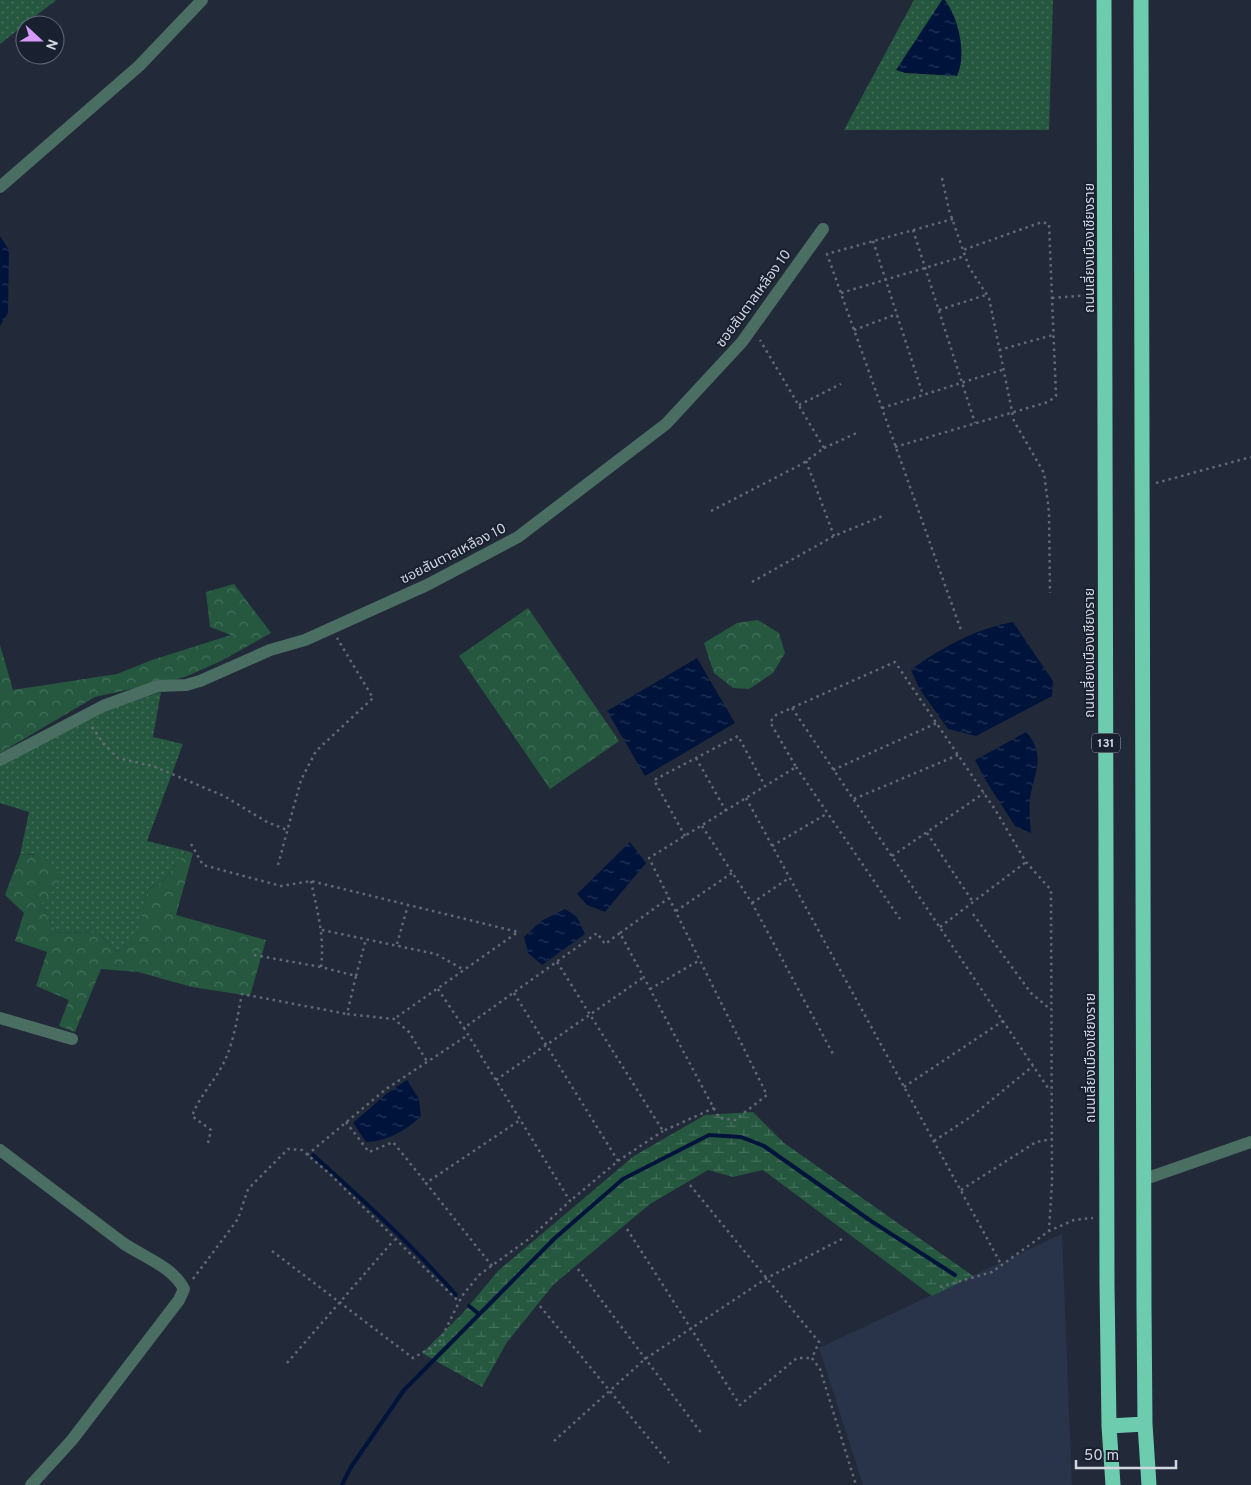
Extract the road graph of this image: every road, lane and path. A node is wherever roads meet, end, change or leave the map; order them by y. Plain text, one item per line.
1 (202, 0) edge
2 (1104, 0) edge
3 (1141, 0) edge
4 (942, 178) dead end
5 (0, 187) edge
6 (952, 219) junction
7 (823, 229) dead end
8 (913, 230) junction
9 (873, 241) junction
10 (963, 250) junction
11 (965, 256) junction
12 (925, 268) junction
13 (886, 280) junction
14 (841, 293) junction
15 (1105, 294) junction
16 (986, 295) junction
17 (1052, 298) junction
18 (939, 310) junction
19 (897, 314) junction
20 (753, 328) junction
21 (854, 330) junction
22 (1053, 335) junction
23 (999, 350) junction
24 (1002, 370) junction
25 (841, 384) dead end
26 (923, 395) junction
27 (799, 405) junction
28 (882, 408) junction
29 (975, 423) junction
30 (859, 432) dead end
31 (896, 447) junction
32 (824, 448) junction
33 (1251, 457) edge
34 (806, 461) junction
35 (1143, 487) junction
36 (711, 511) dead end
37 (885, 515) dead end
38 (834, 536) junction
39 (752, 582) dead end
40 (1050, 593) dead end
41 (331, 628) junction
42 (961, 630) dead end
43 (792, 708) junction
44 (85, 716) junction
45 (937, 724) junction
46 (958, 755) junction
47 (696, 758) junction
48 (0, 760) edge
49 (796, 767) junction
50 (833, 770) junction
51 (765, 786) junction
52 (984, 793) junction
53 (746, 798) junction
54 (854, 799) junction
55 (726, 811) junction
56 (828, 813) junction
57 (702, 826) junction
58 (287, 830) junction
59 (926, 833) junction
60 (685, 836) junction
61 (191, 844) dead end
62 (772, 846) junction
63 (892, 856) junction
64 (1026, 862) junction
65 (278, 865) dead end
66 (732, 873) junction
67 (789, 878) junction
68 (311, 881) junction
69 (669, 898) junction
70 (752, 902) junction
71 (974, 902) junction
72 (408, 905) junction
73 (676, 911) junction
74 (973, 914) dead end
75 (900, 919) dead end
76 (940, 927) junction
77 (322, 930) junction
78 (620, 933) junction
79 (366, 939) junction
80 (398, 944) junction
81 (254, 955) dead end
82 (700, 960) junction
83 (557, 962) junction
84 (321, 967) junction
85 (464, 970) junction
86 (356, 976) junction
87 (644, 977) junction
88 (438, 988) junction
89 (650, 989) junction
90 (514, 992) junction
91 (1050, 1009) junction
92 (347, 1014) junction
93 (590, 1014) junction
94 (0, 1018) edge
95 (394, 1020) junction
96 (1003, 1021) junction
97 (464, 1028) junction
98 (468, 1035) junction
99 (72, 1039) dead end
100 (546, 1045) junction
101 (833, 1054) dead end
102 (428, 1063) junction
103 (1033, 1066) junction
104 (496, 1080) junction
105 (904, 1087) junction
106 (1051, 1092) junction
107 (714, 1108) junction
108 (520, 1120) junction
109 (346, 1122) junction
110 (663, 1130) junction
111 (1052, 1139) junction
112 (934, 1141) junction
113 (1251, 1142) edge
114 (208, 1143) dead end
115 (0, 1150) edge
116 (307, 1155) junction
117 (618, 1161) junction
118 (1145, 1179) junction
119 (426, 1183) junction
120 (690, 1185) dead end
121 (961, 1190) junction
122 (570, 1201) junction
123 (1107, 1217) junction
124 (627, 1229) dead end
125 (1050, 1231) junction
126 (842, 1239) dead end
127 (394, 1240) junction
128 (272, 1252) dead end
129 (1001, 1264) junction
130 (492, 1266) junction
131 (578, 1269) dead end
132 (767, 1278) junction
133 (940, 1287) dead end
134 (184, 1288) junction
135 (459, 1302) junction
136 (341, 1303) junction
137 (540, 1306) dead end
138 (690, 1328) junction
139 (645, 1358) junction
140 (812, 1358) junction
141 (287, 1363) dead end
142 (609, 1390) junction
143 (1145, 1424) junction
144 (1109, 1426) junction
145 (702, 1434) dead end
146 (554, 1442) dead end
147 (669, 1463) dead end
148 (31, 1485) edge
149 (856, 1485) edge
150 (1114, 1485) edge
151 (1149, 1485) edge

1 - 5 street
2 - 15 highway, ถนนเลี่ยงเมืองเชียงราย / 131
3 - 35 highway
4 - 6 path
6 - 8 path
6 - 10 path
7 - 20 street, ซอยสันตาลเหลือง 10
8 - 9 path
8 - 12 path
9 - 13 path
9 - 14 path
10 - 11 path
10 - 17 path
11 - 12 path
11 - 16 path
12 - 13 path
12 - 18 path
13 - 14 path
13 - 19 path
14 - 21 path
15 - 17 path
15 - 123 highway, ถนนเลี่ยงเมืองเชียงราย / 131
16 - 18 path
16 - 23 path
17 - 22 path
18 - 29 path
19 - 21 path
19 - 26 path
20 - 27 path
20 - 41 street, ซอยสันตาลเหลือง 10
21 - 28 path
22 - 23 path
22 - 29 path
23 - 24 path
24 - 26 path
24 - 40 path
25 - 27 path
26 - 28 path
27 - 32 path
28 - 31 path
29 - 31 path
30 - 32 path
31 - 42 path
32 - 34 path
33 - 35 path
34 - 36 path
34 - 38 path
35 - 118 highway
37 - 38 path
38 - 39 path
41 - 44 street, ซอยสันตาลเหลือง 10
41 - 58 path
43 - 45 path
43 - 49 path
43 - 50 path
44 - 48 street, ซอยสันตาลเหลือง 10
44 - 58 path
45 - 46 path
45 - 50 path
46 - 52 path
46 - 54 path
47 - 51 path
47 - 55 path
47 - 60 path
49 - 51 path
49 - 56 path
50 - 54 path
51 - 53 path
52 - 59 path
52 - 64 path
53 - 55 path
53 - 62 path
54 - 63 path
55 - 57 path
56 - 62 path
56 - 75 path
57 - 60 path
57 - 66 path
58 - 65 path
59 - 63 path
59 - 71 path
60 - 69 path
61 - 68 path
62 - 67 path
63 - 76 path
64 - 71 path
64 - 91 path
66 - 70 path
66 - 73 path
67 - 70 path
67 - 105 path
68 - 72 path
68 - 77 path
69 - 73 path
69 - 78 path
70 - 101 path
71 - 76 path
72 - 80 path
72 - 85 path
73 - 82 path
74 - 91 path
76 - 96 path
77 - 79 path
77 - 84 path
78 - 83 path
78 - 87 path
79 - 80 path
79 - 86 path
80 - 85 path
81 - 84 path
82 - 89 path
82 - 107 path
83 - 90 path
83 - 93 path
84 - 86 path
85 - 88 path
86 - 92 path
87 - 89 path
87 - 93 path
88 - 95 path
88 - 97 path
89 - 107 path
90 - 97 path
90 - 100 path
91 - 106 path
92 - 95 path
92 - 114 path
93 - 100 path
93 - 110 path
94 - 99 street
95 - 102 path
96 - 103 path
96 - 105 path
97 - 98 path
98 - 102 path
98 - 104 path
100 - 104 path
100 - 117 path
102 - 109 path
103 - 106 path
103 - 112 path
104 - 108 path
105 - 112 path
106 - 111 path
107 - 110 path
108 - 119 path
108 - 122 path
109 - 116 path
109 - 119 path
110 - 117 path
111 - 121 path
111 - 125 path
112 - 121 path
113 - 118 street
115 - 134 street
116 - 127 path
116 - 134 path
117 - 122 path
118 - 143 highway
119 - 130 path
120 - 132 path
121 - 129 path
122 - 130 path
123 - 125 path
123 - 144 highway, ถนนเลี่ยงเมืองเชียงราย / 131
124 - 138 path
125 - 129 path
126 - 132 path
127 - 135 path
127 - 136 path
128 - 136 path
129 - 133 path
130 - 135 path
131 - 139 path
132 - 138 path
132 - 140 path
134 - 148 street
135 - 136 path
136 - 141 path
137 - 142 path
138 - 139 path
138 - 140 path
139 - 142 path
139 - 145 path
140 - 149 path
142 - 146 path
142 - 147 path
143 - 144 highway
143 - 151 highway
144 - 150 highway, ถนนเลี่ยงเมืองเชียงราย / 131

